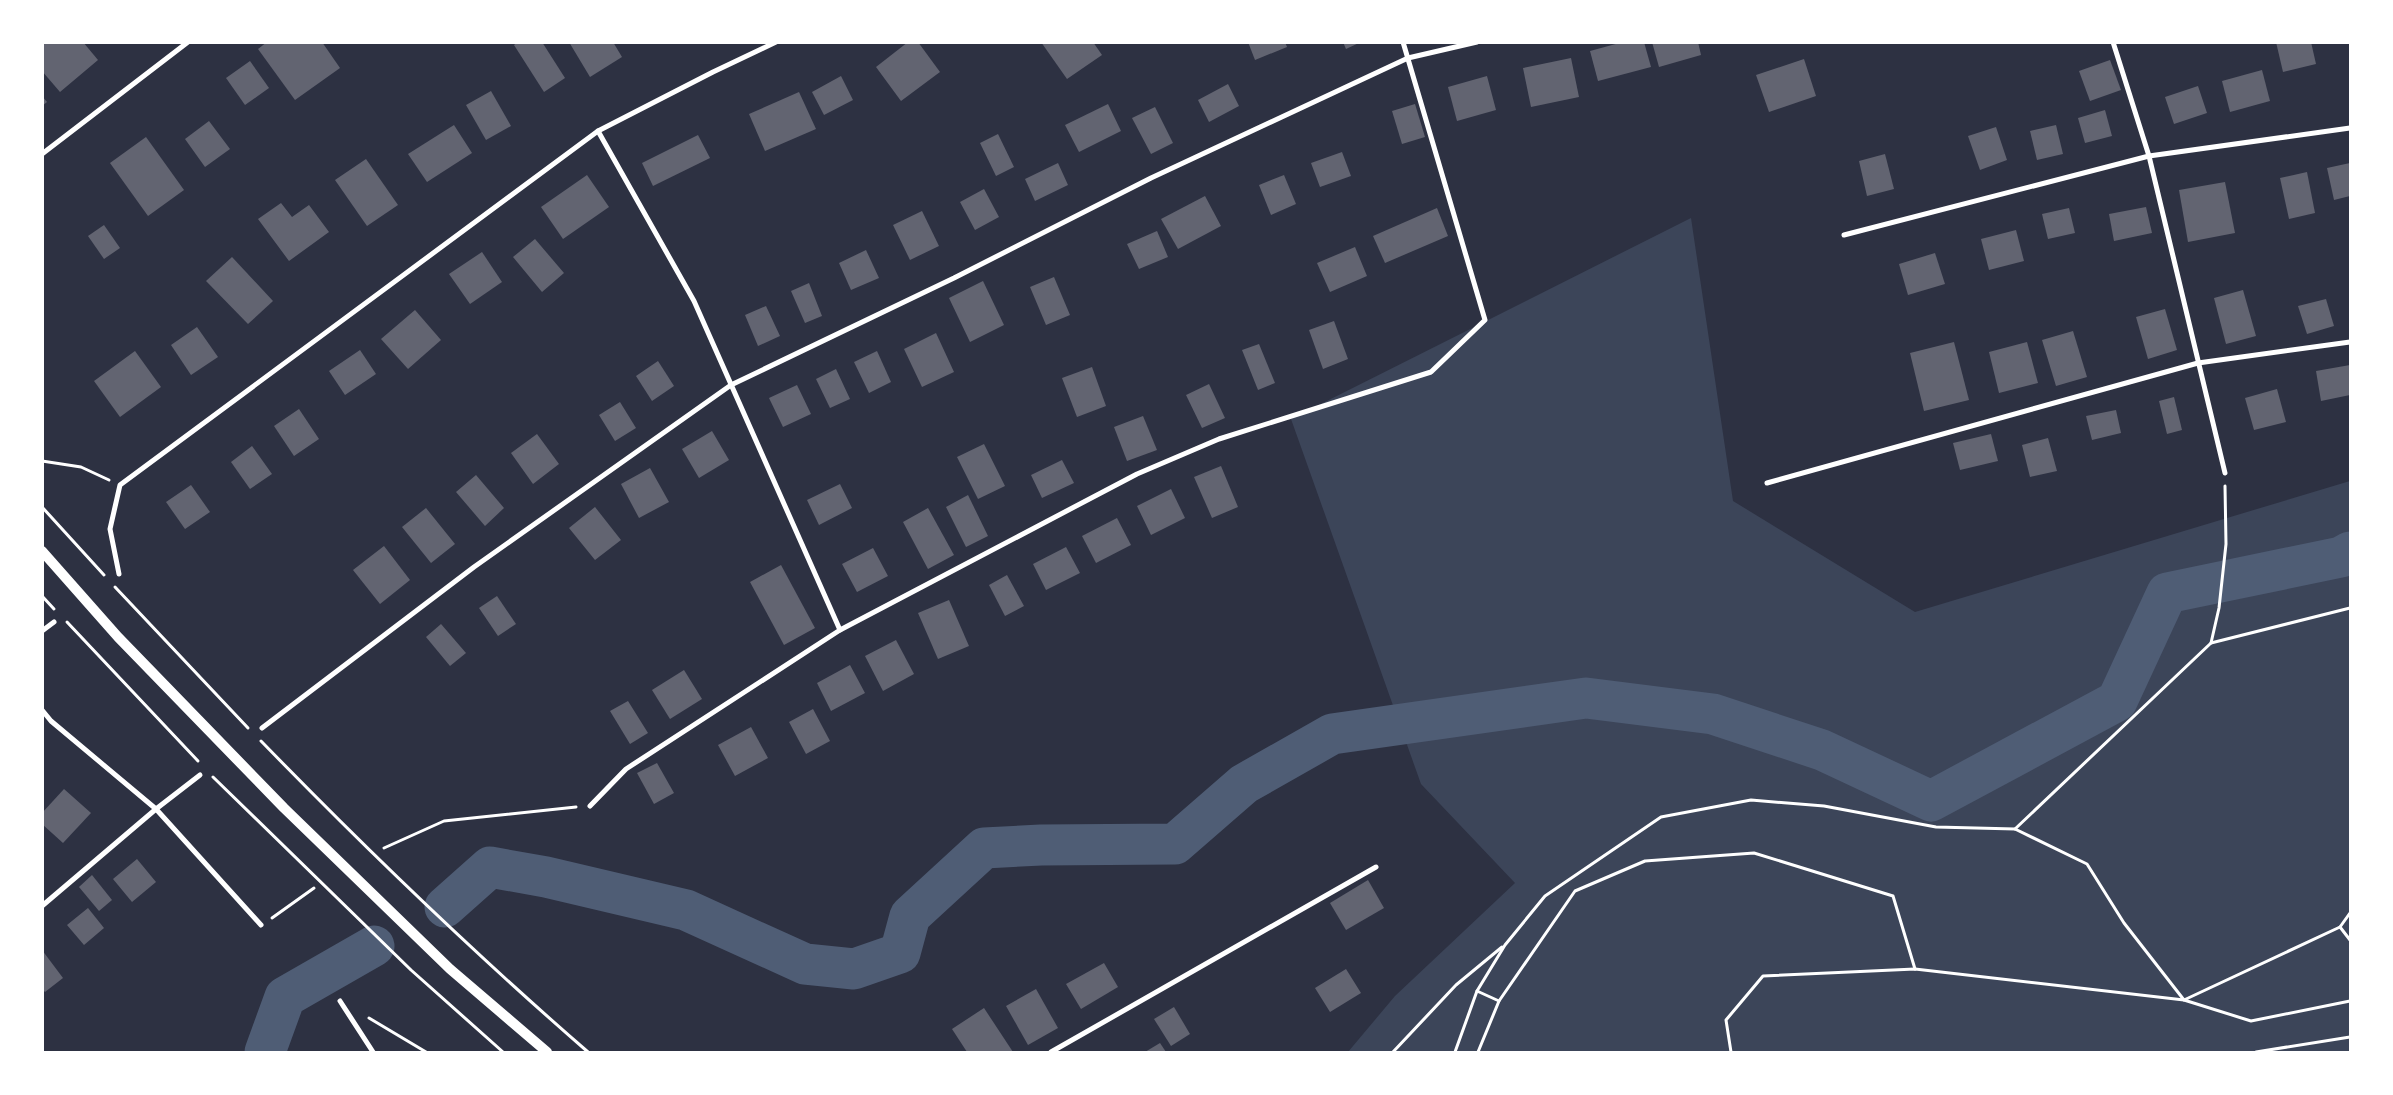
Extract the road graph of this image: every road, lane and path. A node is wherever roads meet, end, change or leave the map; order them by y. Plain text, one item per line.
1 (188, 42) edge
2 (776, 42) edge
3 (1403, 42) edge
4 (1477, 42) edge
5 (2112, 42) edge
6 (1408, 58) junction
7 (2350, 128) edge
8 (598, 131) junction
9 (42, 154) edge
10 (2149, 156) junction
11 (1844, 235) dead end
12 (2350, 342) edge
13 (2198, 363) junction
14 (731, 385) junction
15 (42, 461) edge
16 (2225, 473) joint
17 (1767, 483) dead end
18 (120, 485) junction
19 (42, 507) edge
20 (42, 551) edge
21 (119, 574) dead end
22 (42, 596) edge
23 (2350, 608) edge
24 (56, 610) dead end
25 (62, 618) dead end
26 (54, 622) dead end
27 (840, 630) junction
28 (42, 632) edge
29 (2211, 643) junction
30 (42, 710) edge
31 (262, 728) dead end
32 (252, 732) dead end
33 (259, 739) dead end
34 (199, 762) dead end
35 (200, 775) dead end
36 (213, 776) dead end
37 (590, 806) joint
38 (156, 809) junction
39 (2015, 828) junction
40 (384, 848) dead end
41 (1376, 866) dead end
42 (314, 888) dead end
43 (42, 906) edge
44 (2350, 913) edge
45 (261, 925) joint
46 (2340, 927) junction
47 (2350, 940) edge
48 (1504, 945) junction
49 (1914, 968) junction
50 (1477, 991) junction
51 (2184, 1000) junction
52 (340, 1001) joint
53 (1499, 1001) junction
54 (2350, 1001) edge
55 (2350, 1037) edge
56 (373, 1052) edge
57 (426, 1052) edge
58 (503, 1052) edge
59 (547, 1052) edge
60 (588, 1052) edge
61 (1051, 1052) edge
62 (1393, 1052) edge
63 (1455, 1052) edge
64 (1478, 1052) edge
65 (1731, 1052) edge
66 (2256, 1052) edge

1 - 9 street
2 - 8 street
3 - 6 street
4 - 6 street
5 - 10 street
6 - 14 street
6 - 27 street
7 - 10 street
8 - 14 street
8 - 18 street
10 - 11 street
10 - 13 street
12 - 13 street
13 - 16 street
13 - 17 street
14 - 27 street
14 - 31 street
15 - 18 path
16 - 29 path
18 - 21 street
19 - 32 path
20 - 59 main road
22 - 24 path
23 - 29 path
25 - 34 path
26 - 28 street
27 - 37 street
29 - 39 path
30 - 38 street
33 - 60 path
35 - 38 street
36 - 58 path
37 - 40 path
38 - 43 street
38 - 45 street
39 - 48 path
39 - 51 path
41 - 61 street
42 - 45 path
44 - 46 path
46 - 47 path
46 - 51 path
48 - 50 path
48 - 62 path
49 - 51 path
49 - 53 path
49 - 65 path
50 - 53 path
50 - 63 path
51 - 54 path
52 - 56 street
52 - 57 path
53 - 64 path
55 - 66 path

